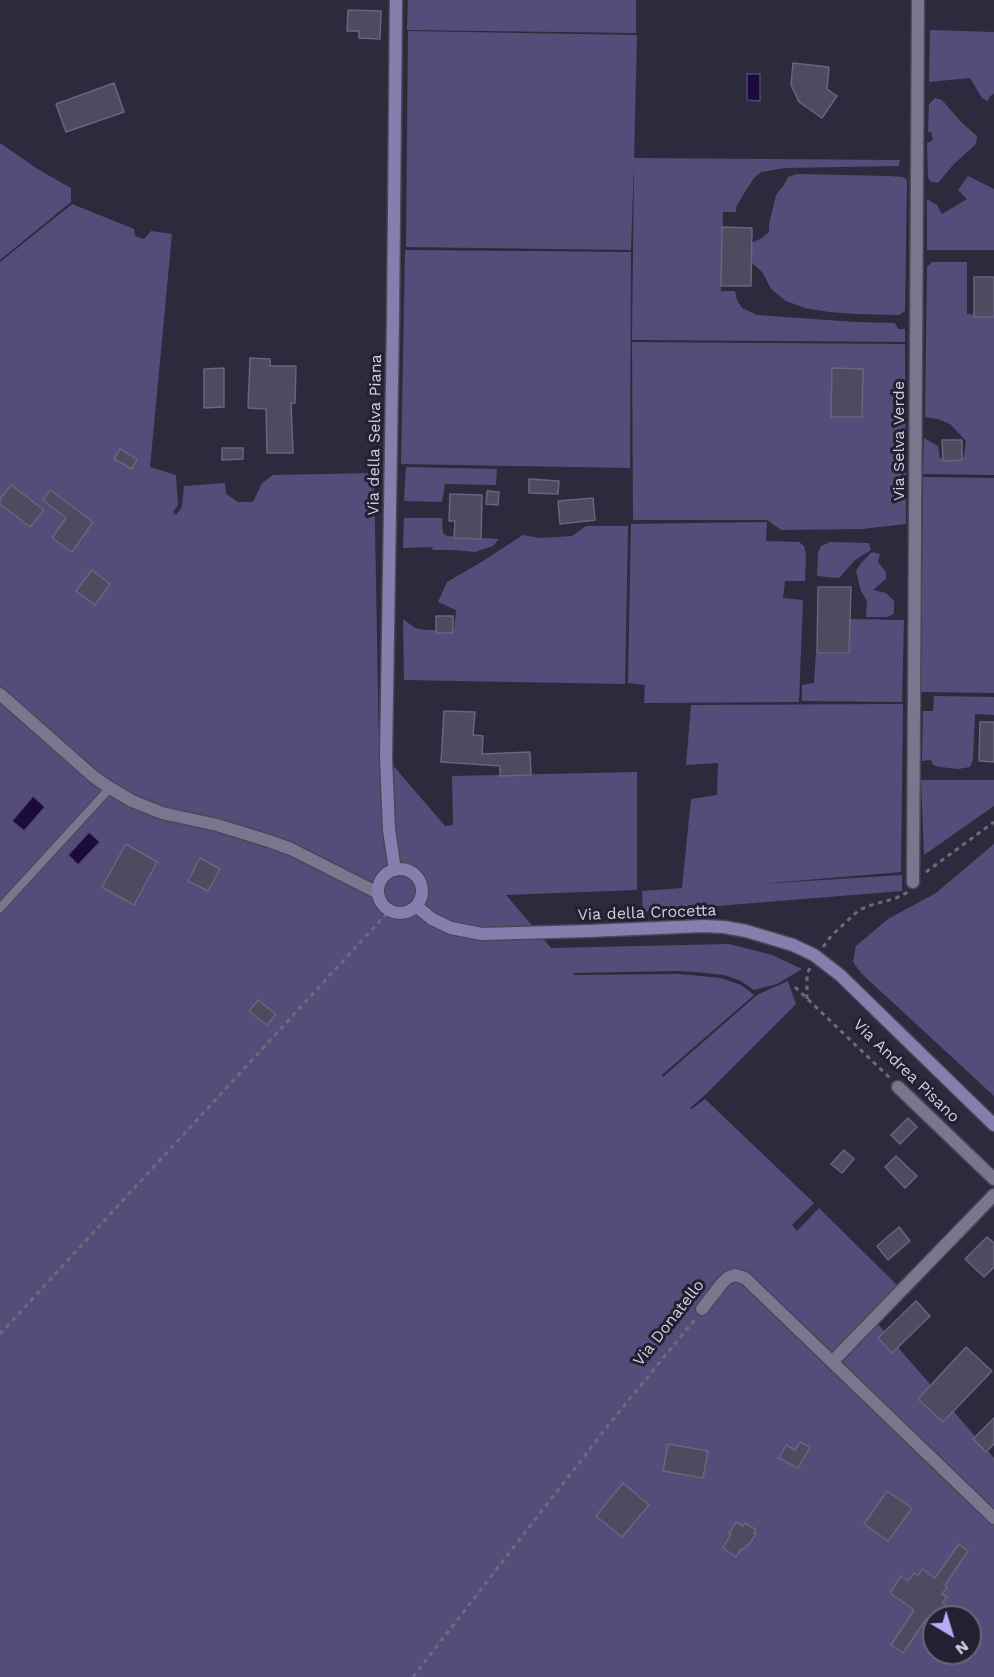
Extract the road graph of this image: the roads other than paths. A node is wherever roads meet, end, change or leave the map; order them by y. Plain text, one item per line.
1 (396, 0) edge
2 (918, 0) edge
3 (0, 694) edge
4 (110, 789) junction
5 (394, 870) junction
6 (913, 882) road end
7 (378, 893) junction
8 (416, 906) junction
9 (0, 908) edge
10 (898, 1087) road end
11 (994, 1125) edge
12 (994, 1179) edge
13 (994, 1195) edge
14 (702, 1309) road end
15 (832, 1361) junction
16 (994, 1518) edge

1 - 5 street, Via della Selva Piana
2 - 6 street, Via Selva Verde
3 - 4 street
4 - 7 street
4 - 9 lane
5 - 7 street
5 - 8 street
7 - 8 street
8 - 11 street, Via della Crocetta
10 - 12 street, Via Andrea Pisano
13 - 15 street
14 - 15 street, Via Donatello
15 - 16 street, Via Donatello

